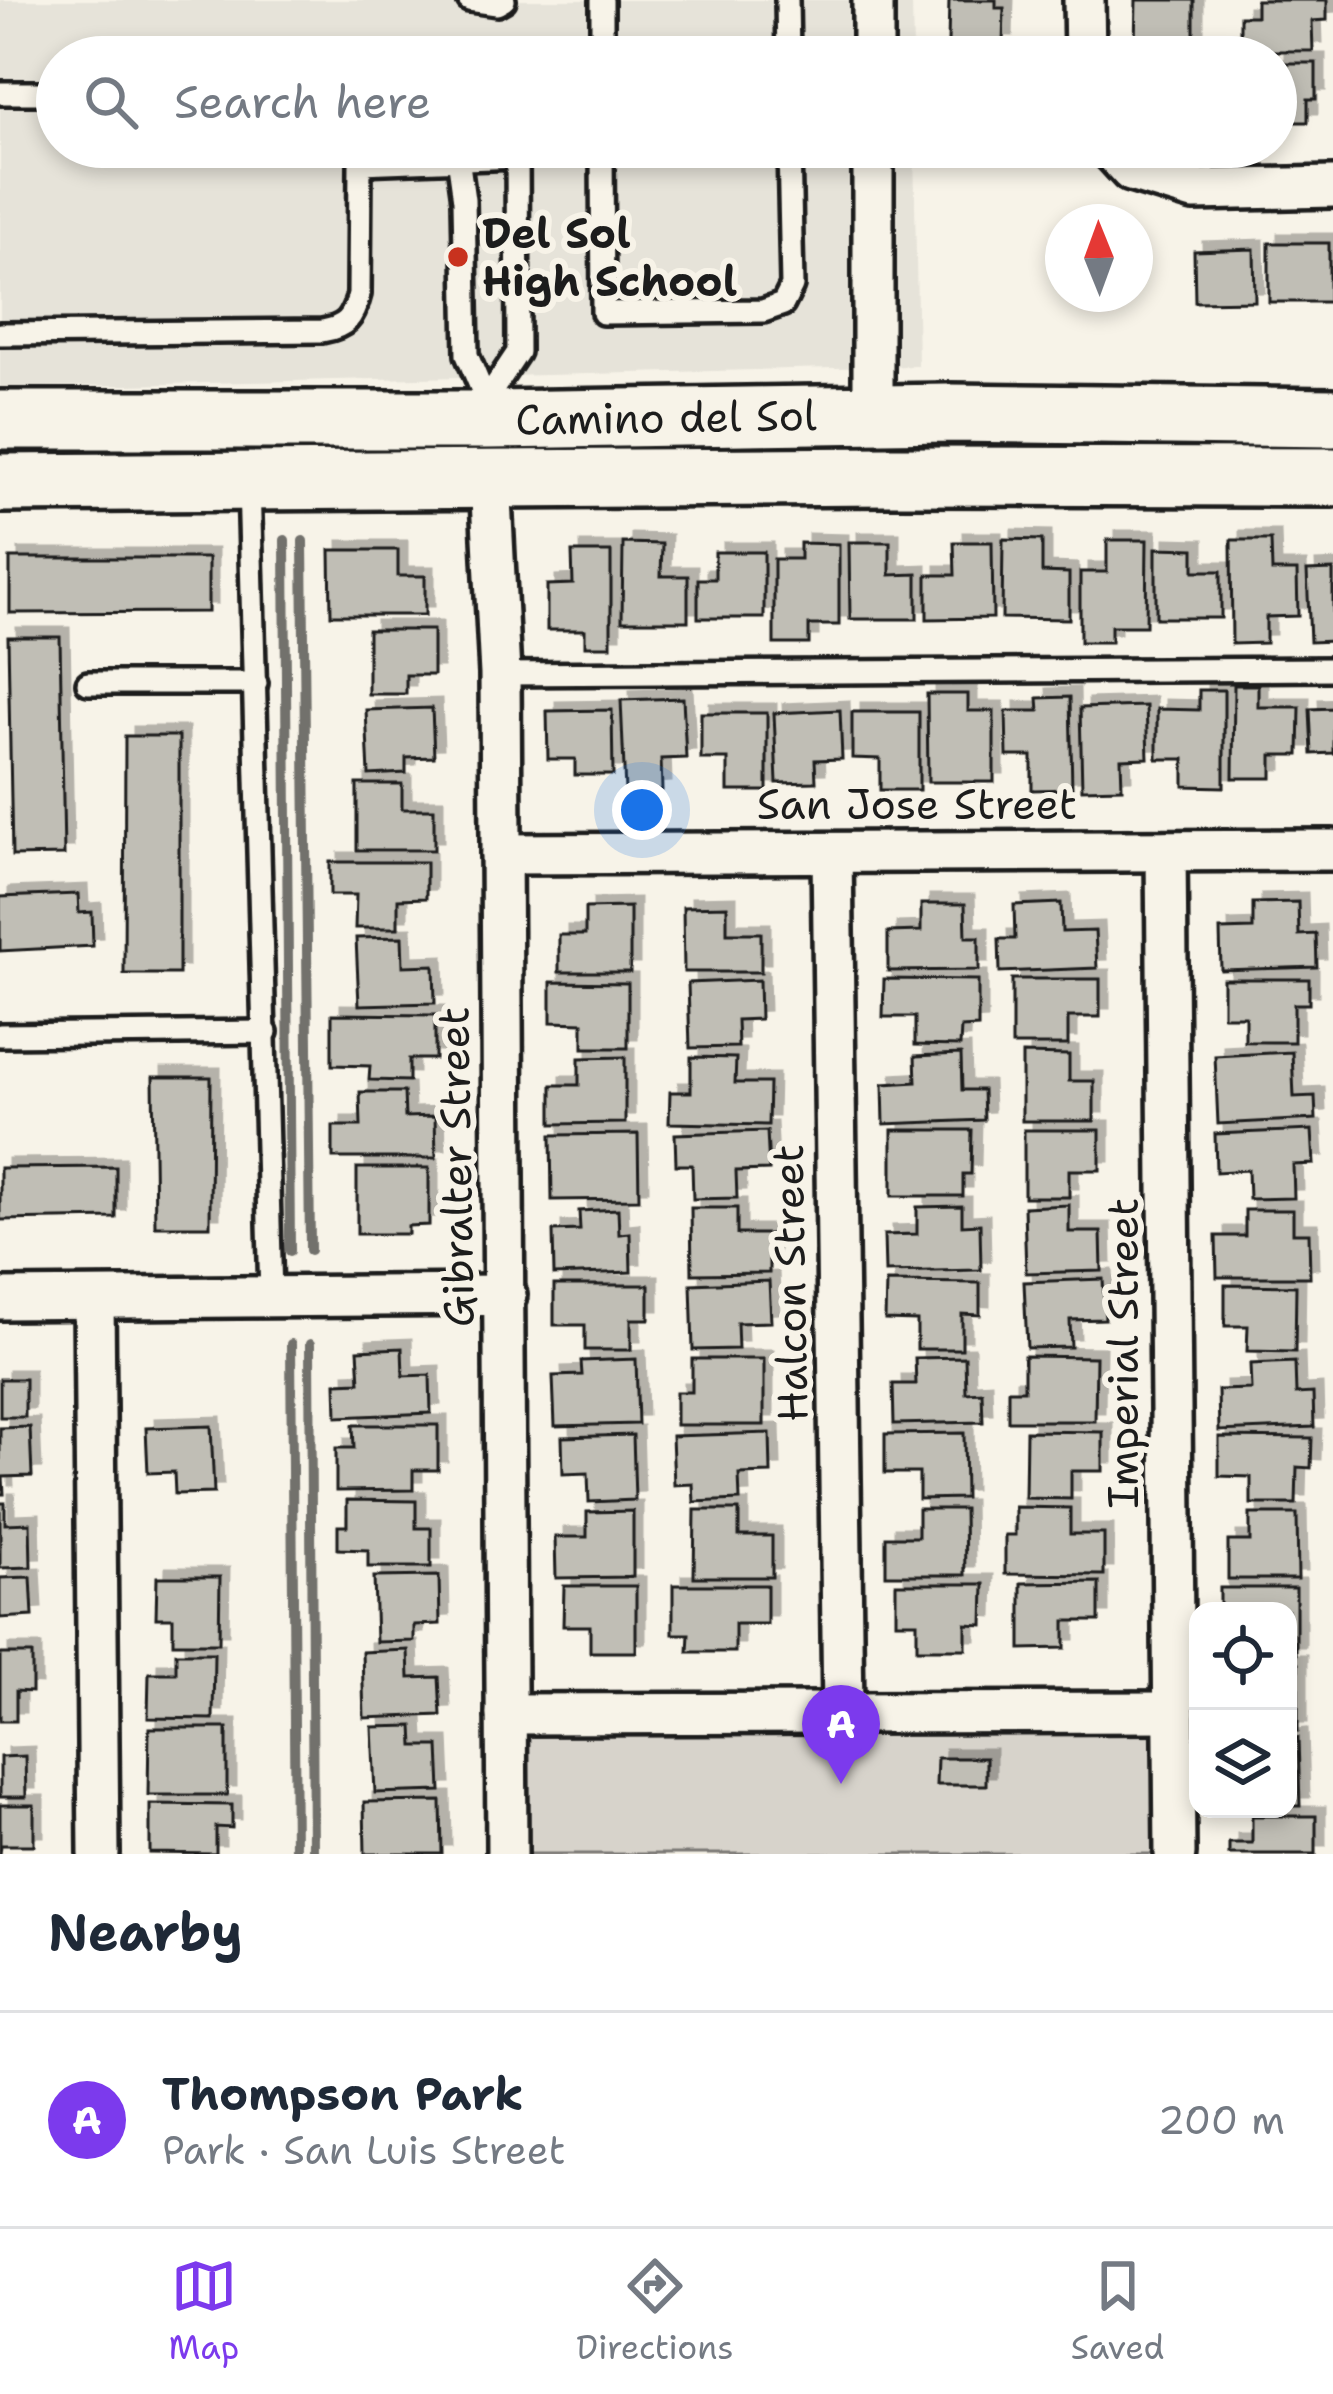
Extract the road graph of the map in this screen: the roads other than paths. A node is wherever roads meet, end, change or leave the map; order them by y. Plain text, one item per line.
1 (469, 0) edge
2 (504, 0) edge
3 (602, 0) edge
4 (787, 0) edge
5 (873, 0) edge
6 (1084, 0) edge
7 (602, 36) edge
8 (788, 36) edge
9 (873, 36) edge
10 (1085, 36) edge
11 (0, 93) edge
12 (36, 93) edge
13 (360, 168) edge
14 (460, 168) edge
15 (517, 168) edge
16 (602, 168) edge
17 (789, 168) edge
18 (873, 168) edge
19 (1128, 168) edge
20 (1333, 187) edge
21 (0, 334) edge
22 (873, 415) junction
23 (1333, 418) edge
24 (0, 420) edge
25 (488, 440) junction
26 (1333, 477) edge
27 (249, 481) junction
28 (0, 483) edge
29 (1333, 669) edge
30 (500, 674) junction
31 (256, 682) junction
32 (88, 683) dead end
33 (1333, 850) edge
34 (1166, 851) junction
35 (832, 853) junction
36 (501, 854) junction
37 (266, 1033) junction
38 (0, 1035) edge
39 (506, 1295) junction
40 (271, 1297) junction
41 (0, 1299) edge
42 (94, 1299) junction
43 (1174, 1712) junction
44 (843, 1713) junction
45 (506, 1714) junction
46 (99, 1854) edge
47 (507, 1854) edge
48 (1175, 1854) edge

1 - 2 lane
3 - 7 lane
4 - 8 lane
5 - 9 street
6 - 10 street
11 - 12 lane
13 - 21 lane
14 - 25 lane
15 - 25 lane
16 - 17 lane
18 - 22 street
19 - 20 street
22 - 23 street, Camino del Sol
22 - 25 street, Camino del Sol
24 - 25 street, Camino del Sol
25 - 26 street, Camino del Sol
25 - 27 street, Camino del Sol
25 - 30 street, Gibralter Street
27 - 28 street, Camino del Sol
27 - 31 lane
29 - 30 lane
30 - 36 street, Gibralter Street
31 - 32 lane
31 - 37 lane
33 - 34 street, San Jose Street
34 - 35 street, San Jose Street
34 - 43 street, Imperial Street
35 - 36 street, San Jose Street
35 - 44 street, Halcon Street
36 - 39 street, Gibralter Street
37 - 38 lane
37 - 40 lane
39 - 40 street
39 - 45 street, Gibralter Street
40 - 42 street
41 - 42 street
42 - 46 street
43 - 44 street
43 - 48 street, Imperial Street
44 - 45 street
45 - 47 street, Gibralter Street

